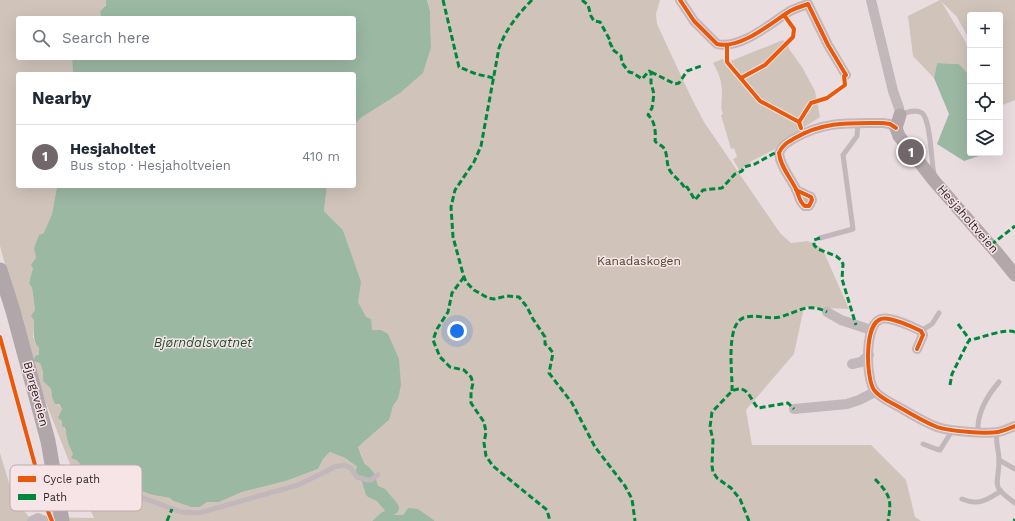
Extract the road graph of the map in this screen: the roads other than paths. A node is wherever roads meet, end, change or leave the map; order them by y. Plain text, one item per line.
1 (680, 0) edge
2 (871, 0) edge
3 (812, 2) edge
4 (846, 75) dead end
5 (899, 111) junction
6 (858, 123) junction
7 (896, 128) junction
8 (936, 182) junction
9 (796, 190) dead end
10 (820, 238) dead end
11 (0, 270) edge
12 (1015, 275) edge
13 (827, 312) dead end
14 (939, 313) dead end
15 (871, 330) junction
16 (922, 331) junction
17 (917, 349) dead end
18 (869, 355) junction
19 (852, 364) dead end
20 (999, 382) dead end
21 (876, 392) junction
22 (794, 409) dead end
23 (1015, 426) edge
24 (952, 431) junction
25 (978, 431) junction
26 (997, 432) junction
27 (923, 444) dead end
28 (1000, 460) junction
29 (52, 465) edge
30 (1015, 469) edge
31 (378, 475) dead end
32 (1001, 491) junction
33 (142, 498) edge
34 (962, 499) dead end
35 (1015, 503) edge
36 (60, 511) edge
37 (62, 521) edge

1 - 3 street
2 - 5 street
3 - 4 street
5 - 7 main road
5 - 8 lane, Hesjaholtveien
6 - 7 street
6 - 9 street
6 - 10 lane
7 - 8 main road, Hesjaholtveien
8 - 12 main road, Hesjaholtveien
11 - 29 main road, Bjørgeveien
13 - 15 street
14 - 16 lane
15 - 16 street
15 - 18 street
16 - 17 street
18 - 19 street
18 - 21 street
20 - 25 lane
21 - 22 street
21 - 24 street
23 - 26 street
24 - 25 street
24 - 27 lane
25 - 26 street
26 - 28 lane
28 - 30 lane
28 - 32 lane
31 - 33 lane
32 - 34 lane
32 - 35 lane
36 - 37 main road, Bjørgeveien

